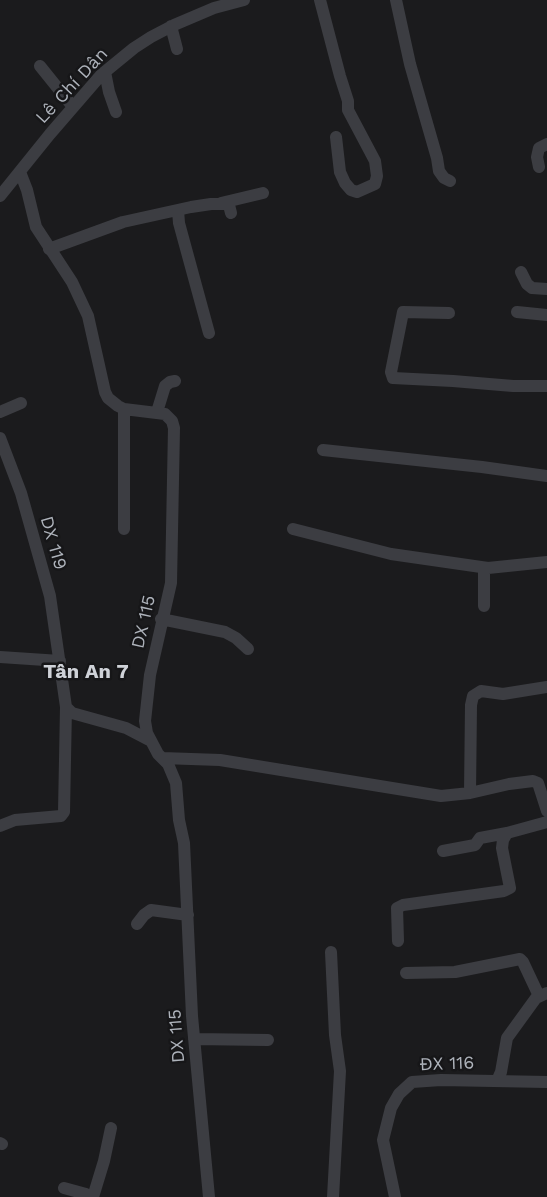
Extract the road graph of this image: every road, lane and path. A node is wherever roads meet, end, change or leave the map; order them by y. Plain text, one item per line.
1 (244, 0) edge
2 (320, 0) edge
3 (396, 0) edge
4 (170, 26) junction
5 (177, 49) dead end
6 (40, 66) dead end
7 (105, 72) junction
8 (73, 107) junction
9 (116, 112) dead end
10 (336, 137) dead end
11 (547, 144) edge
12 (539, 167) dead end
13 (20, 172) junction
14 (450, 181) dead end
15 (263, 193) dead end
16 (0, 196) edge
17 (221, 203) junction
18 (178, 210) junction
19 (231, 213) dead end
20 (50, 249) junction
21 (521, 272) dead end
22 (547, 288) edge
23 (516, 312) dead end
24 (449, 313) dead end
25 (547, 315) edge
26 (209, 333) dead end
27 (175, 381) dead end
28 (547, 386) edge
29 (21, 403) dead end
30 (124, 409) junction
31 (0, 412) edge
32 (157, 412) junction
33 (0, 438) edge
34 (323, 450) dead end
35 (547, 476) edge
36 (124, 529) dead end
37 (293, 529) dead end
38 (547, 562) edge
39 (484, 568) junction
40 (484, 606) dead end
41 (161, 619) junction
42 (248, 649) dead end
43 (0, 657) edge
44 (60, 662) junction
45 (547, 687) edge
46 (66, 707) junction
47 (151, 741) junction
48 (162, 758) junction
49 (470, 792) junction
50 (547, 811) edge
51 (547, 822) edge
52 (0, 826) edge
53 (507, 833) junction
54 (444, 851) dead end
55 (188, 915) junction
56 (137, 924) dead end
57 (398, 941) dead end
58 (331, 952) dead end
59 (406, 972) dead end
60 (543, 995) edge
61 (194, 1039) junction
62 (268, 1040) dead end
63 (497, 1081) junction
64 (547, 1082) edge
65 (111, 1128) dead end
66 (64, 1188) dead end
67 (91, 1197) edge
68 (209, 1197) edge
69 (333, 1197) edge
70 (395, 1197) edge

1 - 4 street, Lê Chí Dân
2 - 10 street
3 - 14 street
4 - 5 street
4 - 7 street, Lê Chí Dân
6 - 8 street
7 - 8 street, Lê Chí Dân
7 - 9 street
8 - 13 street, Lê Chí Dân
11 - 12 street
13 - 16 street, Lê Chí Dân
13 - 20 street
15 - 17 street
17 - 18 street
17 - 19 street
18 - 20 street
18 - 26 street
20 - 30 street
21 - 22 street
23 - 25 street
24 - 28 street
27 - 32 street
29 - 31 street
30 - 32 street
30 - 36 street
32 - 41 street, DX 115
33 - 44 street, DX 119
34 - 35 street
37 - 39 street
38 - 39 street
39 - 40 street
41 - 42 street
41 - 47 street, DX 115
43 - 44 street
44 - 46 street, DX 119
45 - 49 street
46 - 47 street
46 - 52 street, DX 119
47 - 48 street, DX 115
48 - 49 street
48 - 55 street, DX 115
49 - 50 street
51 - 53 street
53 - 54 street
53 - 57 street
55 - 56 street
55 - 61 street, DX 115
58 - 69 street
59 - 60 street
60 - 63 street
61 - 62 street
61 - 68 street, DX 115
63 - 64 street, ĐX 116
63 - 70 street, ĐX 116
65 - 67 street
66 - 67 street

